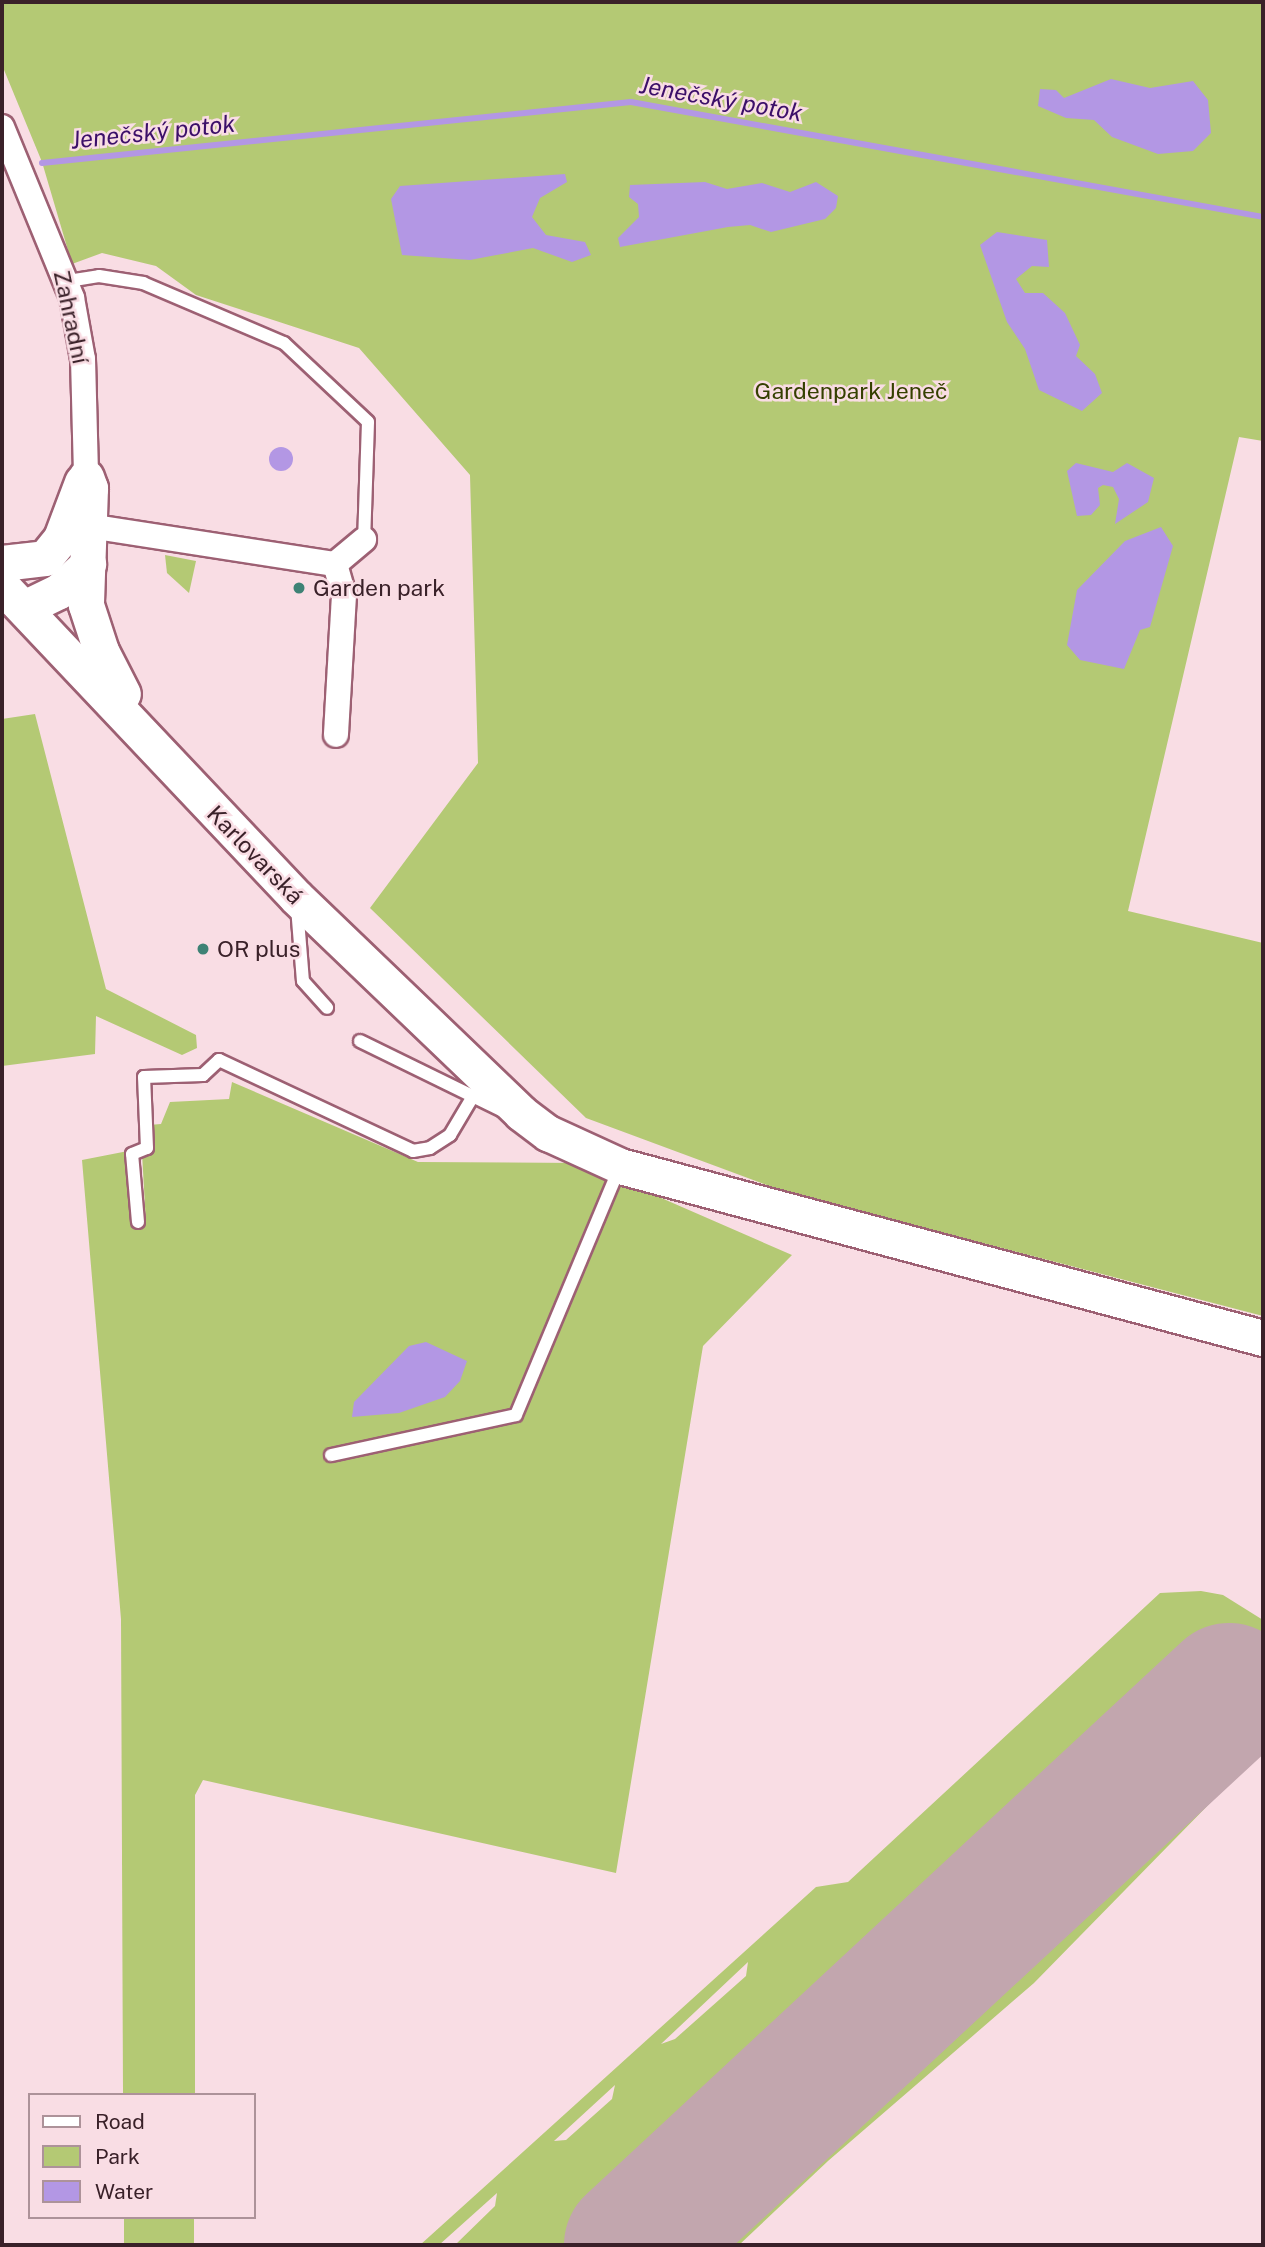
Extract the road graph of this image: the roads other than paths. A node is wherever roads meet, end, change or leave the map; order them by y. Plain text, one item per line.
1 (2, 127) edge
2 (68, 281) junction
3 (86, 477) junction
4 (89, 526) junction
5 (364, 540) joint
6 (45, 558) junction
7 (2, 563) edge
8 (88, 564) junction
9 (335, 564) junction
10 (13, 597) edge
11 (138, 726) junction
12 (336, 735) dead end
13 (296, 897) junction
14 (327, 1008) dead end
15 (360, 1041) dead end
16 (472, 1098) junction
17 (521, 1113) junction
18 (620, 1166) junction
19 (138, 1222) dead end
20 (1263, 1338) edge
21 (331, 1455) dead end

1 - 2 street, Zahradní
2 - 3 street, Zahradní
2 - 5 lane
3 - 4 main road
3 - 6 main road
4 - 8 main road
4 - 9 street
5 - 9 street
6 - 7 main road
6 - 10 main road
8 - 10 main road
8 - 11 main road
9 - 12 street
10 - 11 main road, Karlovarská
11 - 13 main road, Karlovarská
13 - 14 lane
13 - 17 main road, Karlovarská
15 - 16 lane
16 - 17 lane
16 - 19 lane
17 - 18 main road, Karlovarská
18 - 20 main road, Karlovarská
18 - 21 lane

